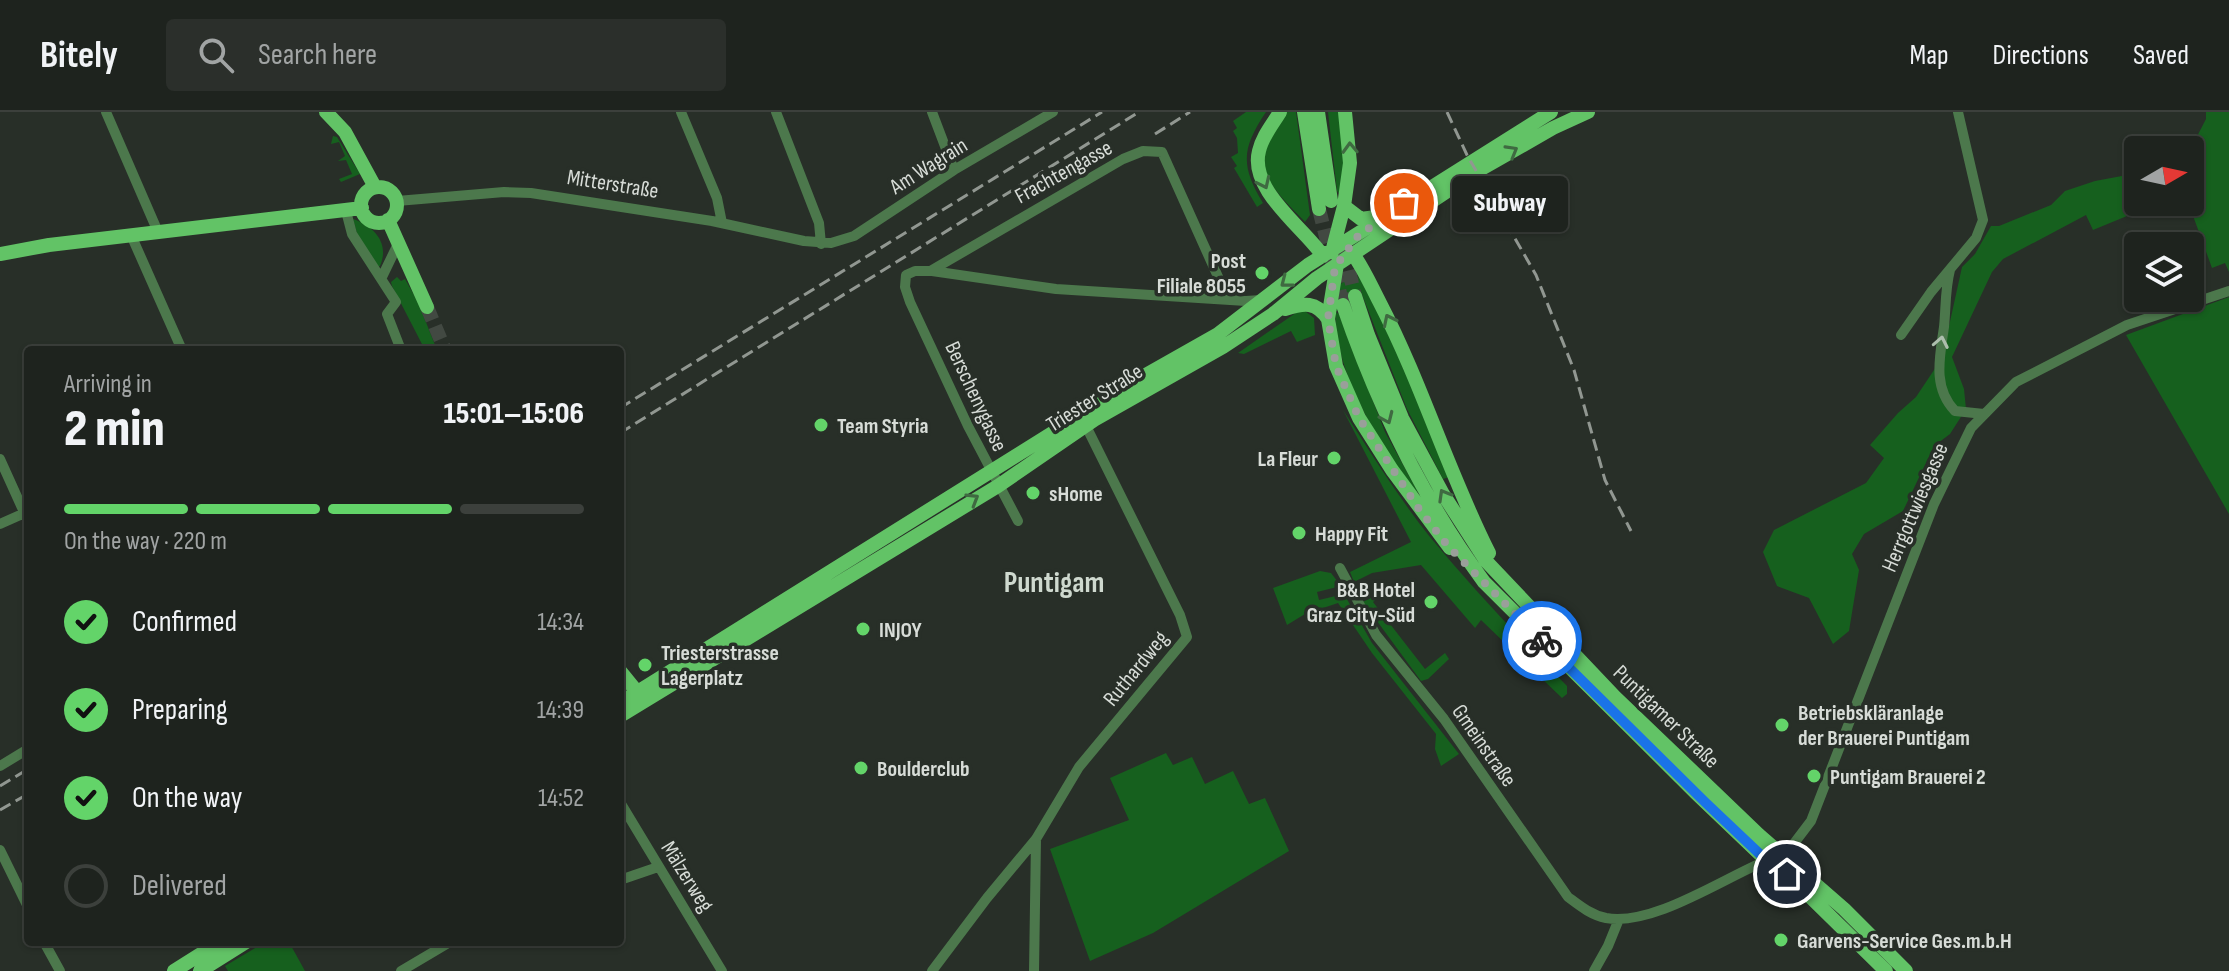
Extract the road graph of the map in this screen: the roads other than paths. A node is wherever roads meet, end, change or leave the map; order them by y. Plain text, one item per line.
1 (106, 112) edge
2 (326, 112) edge
3 (681, 112) edge
4 (776, 112) edge
5 (932, 112) edge
6 (1053, 112) edge
7 (1280, 112) edge
8 (1304, 112) edge
9 (1318, 112) edge
10 (1345, 112) edge
11 (1551, 112) edge
12 (1958, 112) edge
13 (1580, 113) edge
14 (954, 170) junction
15 (375, 187) junction
16 (397, 201) junction
17 (1331, 205) junction
18 (362, 208) junction
19 (346, 211) junction
20 (1384, 216) junction
21 (388, 220) junction
22 (722, 223) junction
23 (158, 232) junction
24 (131, 235) junction
25 (821, 244) junction
26 (397, 246) junction
27 (0, 254) edge
28 (1336, 256) junction
29 (1951, 268) junction
30 (932, 271) junction
31 (382, 277) junction
32 (2229, 291) edge
33 (1228, 299) junction
34 (1264, 299) junction
35 (1349, 300) tunnel mouth
36 (427, 307) tunnel mouth
37 (1273, 314) junction
38 (1328, 319) junction
39 (1901, 335) dead end
40 (1362, 341) junction
41 (180, 346) edge
42 (399, 346) edge
43 (1984, 414) junction
44 (1086, 426) junction
45 (0, 459) edge
46 (994, 479) junction
47 (24, 509) edge
48 (24, 516) edge
49 (1018, 521) dead end
50 (0, 524) edge
51 (1340, 568) dead end
52 (1484, 582) junction
53 (1504, 582) junction
54 (624, 676) edge
55 (642, 697) junction
56 (624, 702) edge
57 (624, 713) edge
58 (24, 751) edge
59 (0, 766) edge
60 (624, 809) edge
61 (1036, 839) junction
62 (0, 850) edge
63 (1782, 854) junction
64 (1765, 859) junction
65 (658, 867) junction
66 (624, 879) edge
67 (24, 899) edge
68 (1619, 919) junction
69 (46, 946) edge
70 (214, 946) edge
71 (240, 946) edge
72 (443, 946) edge
73 (60, 971) edge
74 (174, 971) edge
75 (200, 971) edge
76 (401, 971) edge
77 (722, 971) edge
78 (932, 971) edge
79 (1034, 971) edge
80 (1594, 971) edge
81 (1886, 971) edge
82 (1906, 971) edge

1 - 23 street
2 - 15 main road
3 - 22 street
4 - 25 street
5 - 14 street
6 - 14 street, Am Wagrain
7 -> 28 main road
8 - 17 main road
9 - 17 main road
17 -> 10 main road
11 - 20 main road, Triester Straße
12 - 29 street
28 -> 13 main road, Triester Straße
14 - 25 street, Am Wagrain
15 - 16 main road
15 - 18 main road
16 - 21 main road
16 - 22 street, Mitterstraße
17 - 20 main road
17 - 28 main road
18 - 19 main road
18 - 21 main road
19 - 23 main road
19 - 31 street
20 - 28 main road, Triester Straße
21 - 26 main road
22 - 25 street, Mitterstraße
23 - 24 main road
24 - 27 main road
24 - 41 street
26 - 31 street
26 - 36 main road
28 -> 34 main road, Triester Straße
28 - 37 main road, Triester Straße
28 - 38 main road
53 -> 28 main road
29 - 39 street
43 -> 29 street
30 - 33 street
30 - 33 street, Frachtengasse
30 - 46 street, Berschenygasse
31 - 42 street
32 - 43 street, Herrgottwiesgasse
33 - 34 street
34 - 46 main road, Triester Straße
35 - 40 main road
37 - 38 main road
37 - 44 main road, Triester Straße
38 - 52 main road
40 -> 52 main road, Puntigamer Straße
53 -> 40 main road, Puntigamer Straße
43 - 63 street, Herrgottwiesgasse
44 - 46 main road, Triester Straße
44 - 61 street, Ruthardweg
45 - 47 street
46 - 49 street, Berschenygasse
46 - 55 main road, Triester Straße
48 - 50 street
51 - 68 street, Gmeinstraße
52 - 64 main road, Puntigamer Straße
53 - 63 main road, Puntigamer Straße
54 - 55 main road
55 - 56 main road, Triester Straße
55 - 57 main road, Triester Straße
58 - 59 street
60 - 65 street, Mälzerweg
61 - 78 street, Ruthardweg
61 - 79 street, Ruthardweg
62 - 67 street
63 - 64 street
63 - 82 main road, Puntigamer Straße
64 - 68 street, Gmeinstraße
64 - 81 main road, Puntigamer Straße
65 - 66 street
65 - 77 street, Mälzerweg
68 - 80 street
69 - 73 street
70 - 74 main road
71 - 75 main road
72 - 76 street

